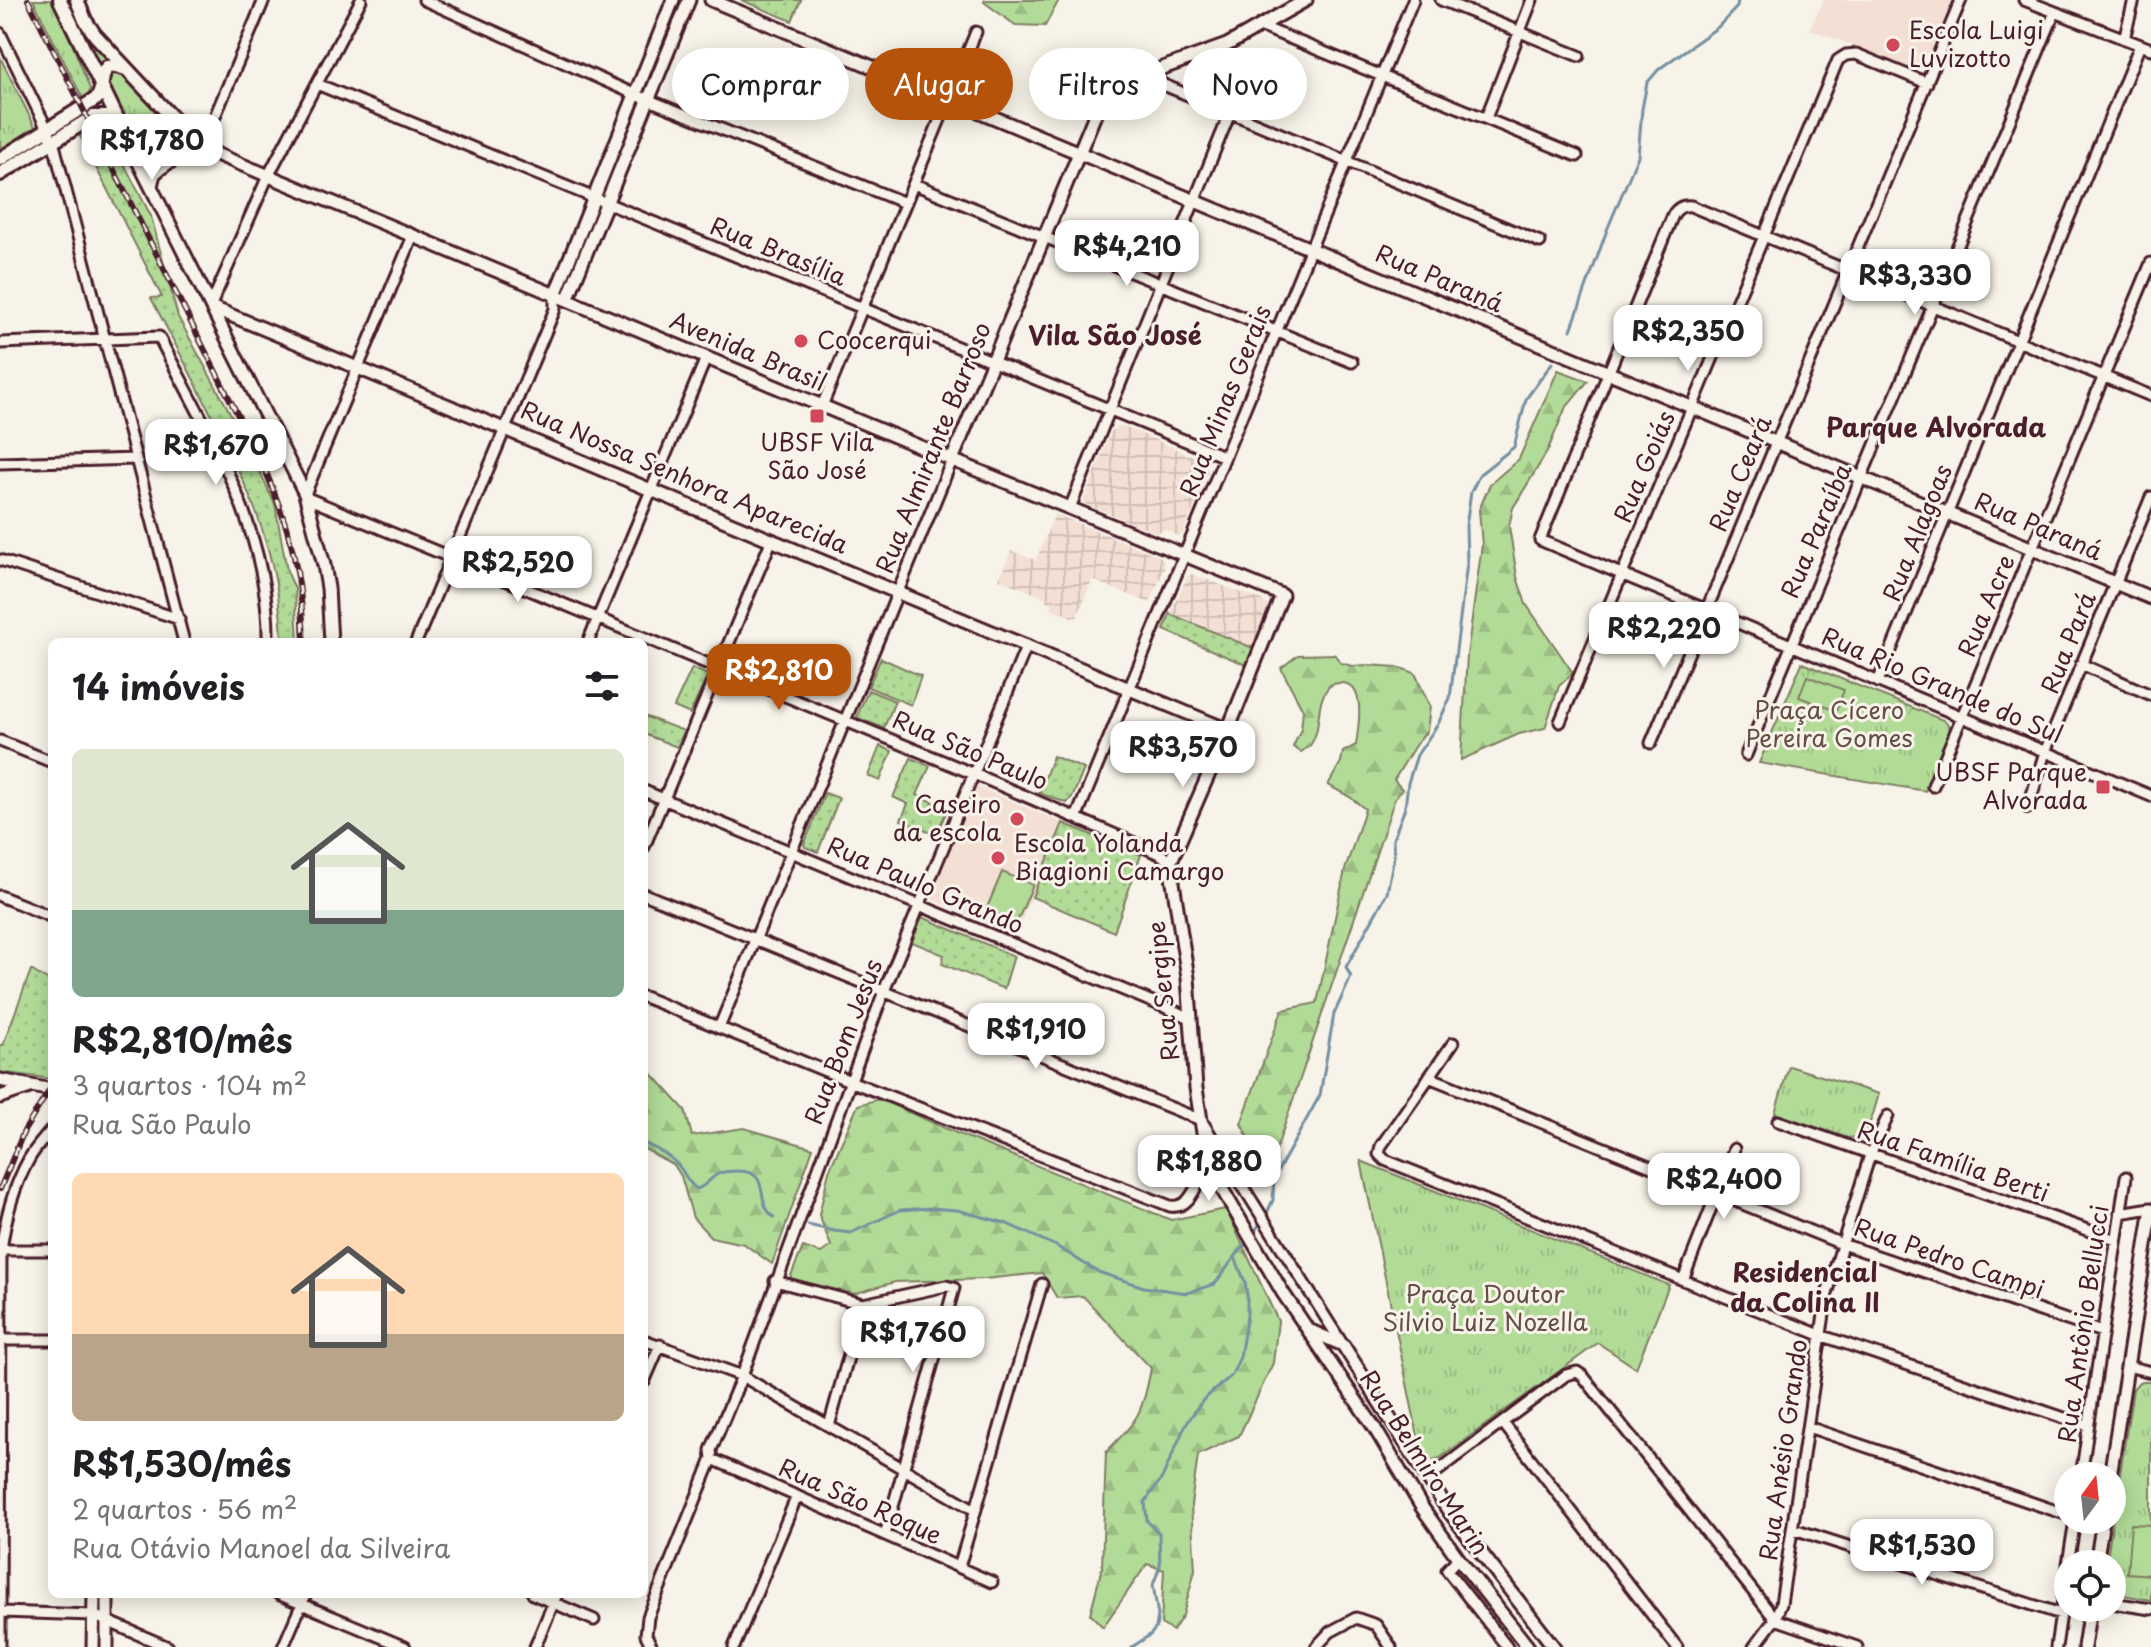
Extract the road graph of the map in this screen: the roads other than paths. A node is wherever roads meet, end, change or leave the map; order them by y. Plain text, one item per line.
1 (77, 0) edge
2 (264, 0) edge
3 (424, 0) edge
4 (673, 0) edge
5 (689, 0) edge
6 (711, 0) edge
7 (1306, 0) edge
8 (1413, 0) edge
9 (1441, 0) edge
10 (1532, 0) edge
11 (1961, 0) edge
12 (2024, 0) edge
13 (2134, 0) edge
14 (357, 1) edge
15 (62, 3) edge
16 (2039, 3) edge
17 (2055, 12) junction
18 (1260, 26) junction
19 (976, 32) dead end
20 (1520, 32) junction
21 (0, 33) edge
22 (2124, 39) junction
23 (2140, 45) junction
24 (969, 48) edge
25 (2151, 49) edge
26 (1579, 56) dead end
27 (865, 64) edge
28 (1167, 66) edge
29 (129, 70) junction
30 (1382, 76) junction
31 (102, 83) junction
32 (1927, 83) junction
33 (317, 84) junction
34 (634, 94) junction
35 (648, 100) junction
36 (90, 104) junction
37 (1486, 118) junction
38 (940, 120) edge
39 (999, 120) edge
40 (1092, 120) edge
41 (1227, 120) edge
42 (1247, 120) edge
43 (120, 123) junction
44 (181, 127) junction
45 (51, 135) junction
46 (205, 140) junction
47 (1078, 153) junction
48 (216, 154) junction
49 (135, 155) junction
50 (1577, 156) dead end
51 (0, 159) edge
52 (173, 160) junction
53 (1347, 161) junction
54 (0, 174) edge
55 (268, 176) junction
56 (914, 184) junction
57 (151, 186) junction
58 (593, 197) junction
59 (1196, 201) junction
60 (606, 203) junction
61 (905, 203) junction
62 (413, 236) junction
63 (1764, 236) junction
64 (1044, 237) junction
65 (1540, 242) dead end
66 (1311, 249) junction
67 (2151, 263) edge
68 (1848, 271) junction
69 (1161, 284) junction
70 (555, 295) junction
71 (567, 300) junction
72 (211, 306) junction
73 (1932, 306) junction
74 (863, 308) junction
75 (555, 309) junction
76 (251, 323) junction
77 (1276, 331) junction
78 (226, 336) junction
79 (105, 339) junction
80 (2018, 341) junction
81 (0, 343) edge
82 (706, 358) junction
83 (993, 362) junction
84 (1352, 362) dead end
85 (358, 367) junction
86 (1609, 373) junction
87 (2104, 376) junction
88 (2151, 396) edge
89 (822, 406) junction
90 (1692, 407) junction
91 (1110, 410) junction
92 (506, 428) junction
93 (1777, 442) junction
94 (1225, 457) junction
95 (136, 459) junction
96 (952, 460) junction
97 (0, 463) edge
98 (1861, 477) junction
99 (652, 489) junction
100 (306, 496) junction
101 (2151, 497) edge
102 (1070, 508) junction
103 (1948, 513) junction
104 (772, 539) junction
105 (2032, 548) junction
106 (1184, 555) junction
107 (451, 558) junction
108 (0, 560) edge
109 (1622, 574) junction
110 (2115, 583) junction
111 (898, 591) junction
112 (2151, 598) edge
113 (1706, 610) junction
114 (179, 619) junction
115 (598, 619) junction
116 (183, 638) edge
117 (268, 638) edge
118 (331, 638) edge
119 (418, 638) edge
120 (590, 638) edge
121 (645, 638) edge
122 (648, 639) edge
123 (1027, 645) junction
124 (1791, 645) junction
125 (2081, 664) junction
126 (718, 668) junction
127 (1878, 682) junction
128 (1129, 688) junction
129 (2151, 695) edge
130 (1962, 717) junction
131 (845, 721) junction
132 (1560, 722) dead end
133 (1228, 730) junction
134 (0, 741) edge
135 (1651, 743) dead end
136 (2045, 752) junction
137 (1746, 755) dead end
138 (48, 760) edge
139 (974, 774) junction
140 (1933, 786) dead end
141 (648, 793) edge
142 (2151, 796) edge
143 (664, 799) junction
144 (2028, 808) dead end
145 (1076, 818) junction
146 (648, 837) edge
147 (792, 852) junction
148 (1170, 863) junction
149 (0, 896) edge
150 (648, 896) edge
151 (919, 905) junction
152 (48, 915) edge
153 (756, 939) junction
154 (884, 991) junction
155 (648, 999) edge
156 (1191, 1018) junction
157 (719, 1028) junction
158 (1453, 1043) dead end
159 (1429, 1077) junction
160 (0, 1080) edge
161 (850, 1081) junction
162 (30, 1087) junction
163 (48, 1089) edge
164 (0, 1097) edge
165 (1888, 1116) dead end
166 (1201, 1120) junction
167 (1778, 1121) dead end
168 (48, 1134) edge
169 (1734, 1149) dead end
170 (1870, 1155) junction
171 (1208, 1165) junction
172 (2126, 1177) dead end
173 (1717, 1193) junction
174 (2151, 1208) edge
175 (2120, 1213) junction
176 (2151, 1214) edge
177 (2116, 1240) junction
178 (1842, 1244) junction
179 (1, 1250) edge
180 (48, 1250) edge
181 (2146, 1272) edge
182 (1683, 1280) junction
183 (775, 1281) junction
184 (1042, 1284) dead end
185 (863, 1304) junction
186 (1309, 1330) junction
187 (2102, 1332) junction
188 (1820, 1335) junction
189 (1, 1340) edge
190 (48, 1340) edge
191 (648, 1341) edge
192 (660, 1345) junction
193 (1343, 1345) junction
194 (2127, 1366) junction
195 (2151, 1372) edge
196 (648, 1373) edge
197 (742, 1376) junction
198 (1503, 1423) junction
199 (829, 1426) junction
200 (2088, 1426) junction
201 (1808, 1427) junction
202 (712, 1459) junction
203 (2083, 1462) edge
204 (2112, 1462) edge
205 (904, 1469) junction
206 (1427, 1479) junction
207 (797, 1496) junction
208 (975, 1510) junction
209 (2054, 1510) edge
210 (1794, 1529) junction
211 (885, 1535) junction
212 (1458, 1558) junction
213 (959, 1567) junction
214 (992, 1582) dead end
215 (94, 1598) edge
216 (107, 1598) edge
217 (555, 1598) edge
218 (304, 1599) edge
219 (2126, 1605) edge
220 (2151, 1609) edge
221 (1, 1612) edge
222 (2054, 1612) edge
223 (93, 1615) junction
224 (1775, 1619) junction
225 (594, 1620) dead end
226 (107, 1621) junction
227 (2060, 1622) edge
228 (2088, 1622) edge
229 (0, 1647) edge
230 (93, 1647) edge
231 (107, 1647) edge
232 (168, 1647) edge
233 (283, 1647) edge
234 (405, 1647) edge
235 (535, 1647) edge
236 (652, 1647) edge
237 (734, 1647) edge
238 (1316, 1647) edge
239 (1391, 1647) edge
240 (1507, 1647) edge
241 (1528, 1647) edge
242 (1554, 1647) edge
243 (1677, 1647) edge
244 (1754, 1647) edge
245 (1857, 1647) edge
246 (2056, 1647) edge
247 (2084, 1647) edge

1 - 29 main road
2 - 46 street
3 - 34 street
4 - 34 street
5 - 35 street
6 - 27 street, Rua Paraná
7 - 18 street, Rua Almirante Barroso
8 - 30 street, Rua Minas Gerais
9 - 20 street
10 - 20 street
11 - 32 street, Rua Ceará
12 - 16 street
13 - 22 street
14 - 33 street
15 - 31 main road
15 - 36 main road
16 - 17 street
17 - 22 street
17 - 73 street, Rua Paraíba
18 - 28 street, Rua Almirante Barroso
18 - 30 street
19 - 24 street
20 - 26 street
20 - 37 street
21 - 45 street
22 - 23 street
23 - 25 street
23 - 80 street, Rua Alagoas
29 - 31 main road
29 - 44 main road
30 - 37 street
30 - 53 street, Rua Minas Gerais
31 - 36 main road
31 - 43 main road
32 - 63 street, Rua Goiás
32 - 68 street, Rua Ceará
33 - 55 street
33 - 58 street, Rua Brasília
34 - 35 street
34 - 58 street
35 - 60 street
35 - 61 street
36 - 45 main road
37 - 50 street
38 - 56 street
39 - 47 street, Rua Paraná
40 - 47 street, Rua Almirante Barroso
41 - 59 street
42 - 53 street
43 - 45 main road
43 - 49 main road
44 - 46 street
44 - 52 main road
45 - 51 main road
45 - 54 main road
45 - 79 street
46 - 48 street, Avenida Brasil
47 - 59 street, Rua Paraná
47 - 64 street, Rua Almirante Barroso
48 - 52 street
48 - 55 street, Avenida Brasil
49 - 52 main road
49 - 57 street
52 - 57 street
53 - 65 street
53 - 66 street, Rua Minas Gerais
55 - 62 street, Avenida Brasil
55 - 72 street
56 - 61 street
56 - 64 street
57 - 72 street
58 - 60 street, Rua Brasília
58 - 70 street
59 - 66 street, Rua Paraná
59 - 69 street
60 - 71 street
60 - 74 street, Rua Brasília
61 - 74 street
62 - 70 street, Avenida Brasil
62 - 85 street
63 - 68 street
63 - 86 street
63 - 90 street, Rua Goiás
64 - 69 street
64 - 83 street, Rua Almirante Barroso
66 - 77 street, Rua Minas Gerais
66 - 86 street, Rua Paraná
67 - 87 street, Rua Acre
68 - 73 street
68 - 93 street, Rua Ceará
69 - 77 street
69 - 91 street
70 - 71 street, Avenida Brasil
70 - 75 street
71 - 75 street
71 - 82 street, Avenida Brasil
72 - 76 street, Rua Nossa Senhora Aparecida
72 - 78 street
73 - 80 street
73 - 98 street, Rua Paraíba
74 - 83 street, Rua Brasília
74 - 89 street
75 - 92 street
76 - 78 street
76 - 85 street, Rua Nossa Senhora Aparecida
77 - 84 street
77 - 94 street, Rua Minas Gerais
78 - 100 street
79 - 81 street
79 - 95 street
79 - 117 street
80 - 87 street
80 - 103 street, Rua Alagoas
82 - 89 street, Avenida Brasil
82 - 99 street
83 - 91 street, Rua Brasília
83 - 96 street, Rua Almirante Barroso
85 - 92 street, Rua Nossa Senhora Aparecida
85 - 100 street
86 - 90 street, Rua Paraná
86 - 109 street, Rua Rio Grande do Sul
87 - 88 street
87 - 105 street, Rua Acre
89 - 96 street, Avenida Brasil
90 - 93 street, Rua Paraná
90 - 109 street, Rua Goiás
91 - 94 street, Rua Brasília
91 - 102 street
92 - 99 street, Rua Nossa Senhora Aparecida
92 - 107 street
93 - 98 street, Rua Paraná
93 - 113 street, Rua Ceará
94 - 106 street, Rua Minas Gerais
95 - 97 street
95 - 114 street
96 - 102 street, Avenida Brasil
96 - 111 street, Rua Almirante Barroso
98 - 103 street, Rua Paraná
98 - 124 street, Rua Paraíba
99 - 104 street, Rua Nossa Senhora Aparecida
99 - 115 street
100 - 107 street, Rua São Paulo
100 - 118 street
101 - 110 street, Rua Pará
102 - 106 street, Avenida Brasil
103 - 105 street, Rua Paraná
103 - 127 street, Rua Alagoas
104 - 111 street, Rua Nossa Senhora Aparecida
104 - 126 street
105 - 110 street, Rua Paraná
105 - 130 street, Rua Acre
106 - 128 street, Rua Minas Gerais
106 - 133 street, Avenida Brasil
107 - 115 street, Rua São Paulo
107 - 119 street
108 - 114 street
109 - 113 street, Rua Rio Grande do Sul
109 - 132 street, Rua Goiás
110 - 112 street, Rua Paraná
110 - 125 street, Rua Pará
111 - 123 street, Rua Nossa Senhora Aparecida
111 - 131 street, Rua Almirante Barroso
113 - 124 street, Rua Rio Grande do Sul
113 - 135 street, Rua Ceará
114 - 116 street
115 - 120 street
115 - 121 street, Rua São Paulo
122 - 126 street, Rua São Paulo
123 - 128 street, Rua Nossa Senhora Aparecida
123 - 139 street, Rua Bom Jesus
124 - 127 street, Rua Rio Grande do Sul
124 - 137 street, Rua Paraíba
125 - 129 street
125 - 136 street, Rua Pará
126 - 131 street, Rua São Paulo
126 - 143 street
127 - 130 street, Rua Rio Grande do Sul
128 - 133 street, Rua Nossa Senhora Aparecida
128 - 145 street, Rua Minas Gerais
130 - 136 street, Rua Rio Grande do Sul
130 - 140 street, Rua Acre
131 - 139 street, Rua São Paulo
131 - 147 street, Rua Almirante Barroso
133 - 148 street
134 - 138 street
136 - 142 street, Rua Rio Grande do Sul
136 - 144 street, Rua Pará
139 - 145 street, Rua São Paulo
139 - 151 street, Rua Bom Jesus
141 - 143 street, Rua Paulo Grando
143 - 146 street
143 - 147 street, Rua Paulo Grando
145 - 148 street, Rua São Paulo
147 - 151 street, Rua Paulo Grando
147 - 153 street, Rua Almirante Barroso
148 - 156 street, Rua Sergipe
149 - 152 street
150 - 153 street
151 - 154 street, Rua Bom Jesus
151 - 156 street, Rua Paulo Grando
153 - 154 street
153 - 157 street, Rua Almirante Barroso
154 - 161 street, Rua Bom Jesus
154 - 166 street
155 - 157 street
156 - 166 street, Rua Sergipe
157 - 161 street
158 - 159 street
159 - 173 street, Rua Pedro Campi
159 - 182 street
160 - 162 street
161 - 171 street
161 - 183 street, Rua Bom Jesus
162 - 163 street
162 - 164 street
165 - 170 street, Rua Anésio Grando
166 - 171 street, Rua Sergipe
166 - 193 street, Rua Belmiro Marin
167 - 170 street, Rua Família Berti
168 - 179 street
169 - 173 street
170 - 177 street, Rua Família Berti
170 - 178 street, Rua Anésio Grando
171 - 186 street
172 - 175 street, Rua Antônio Bellucci
173 - 178 street, Rua Pedro Campi
173 - 182 street
174 - 175 street
175 - 177 street, Rua Antônio Bellucci
176 - 181 street
177 - 187 street, Rua Antônio Bellucci
178 - 187 street, Rua Pedro Campi
178 - 188 street, Rua Anésio Grando
179 - 180 street
179 - 189 street
181 - 194 street
182 - 188 street
183 - 185 street
183 - 197 street, Rua Bom Jesus
184 - 208 street
185 - 199 street
185 - 205 street
186 - 193 street, Rua Belmiro Marin
186 - 212 street, Rua Belmiro Marin
187 - 200 street, Rua Antônio Bellucci
188 - 200 street
188 - 201 street, Rua Anésio Grando
189 - 190 street
189 - 221 street
191 - 192 street
192 - 196 street
192 - 197 street
193 - 206 street, Rua Belmiro Marin
194 - 195 street
194 - 204 street
197 - 199 street
197 - 202 street, Rua Bom Jesus
198 - 206 street
198 - 224 street
198 - 243 street
199 - 205 street
200 - 203 street, Rua Antônio Bellucci
201 - 209 street
201 - 210 street, Rua Anésio Grando
202 - 207 street, Rua São Roque
202 - 236 street, Rua Bom Jesus
205 - 208 street
205 - 211 street
206 - 242 street, Rua Belmiro Marin
207 - 211 street, Rua São Roque
207 - 237 street
208 - 213 street
210 - 222 street
210 - 224 street, Rua Anésio Grando
211 - 213 street, Rua São Roque
212 - 240 street
212 - 241 street, Rua Belmiro Marin
213 - 214 street, Rua São Roque
215 - 223 street
216 - 226 street
217 - 225 street
217 - 235 street
218 - 233 street
218 - 234 street
219 - 220 street
221 - 223 street
221 - 229 street
223 - 226 street
223 - 230 street
224 - 244 street, Rua Anésio Grando
224 - 245 street
226 - 231 street
226 - 232 street
227 - 246 street
228 - 247 street
238 - 239 street

